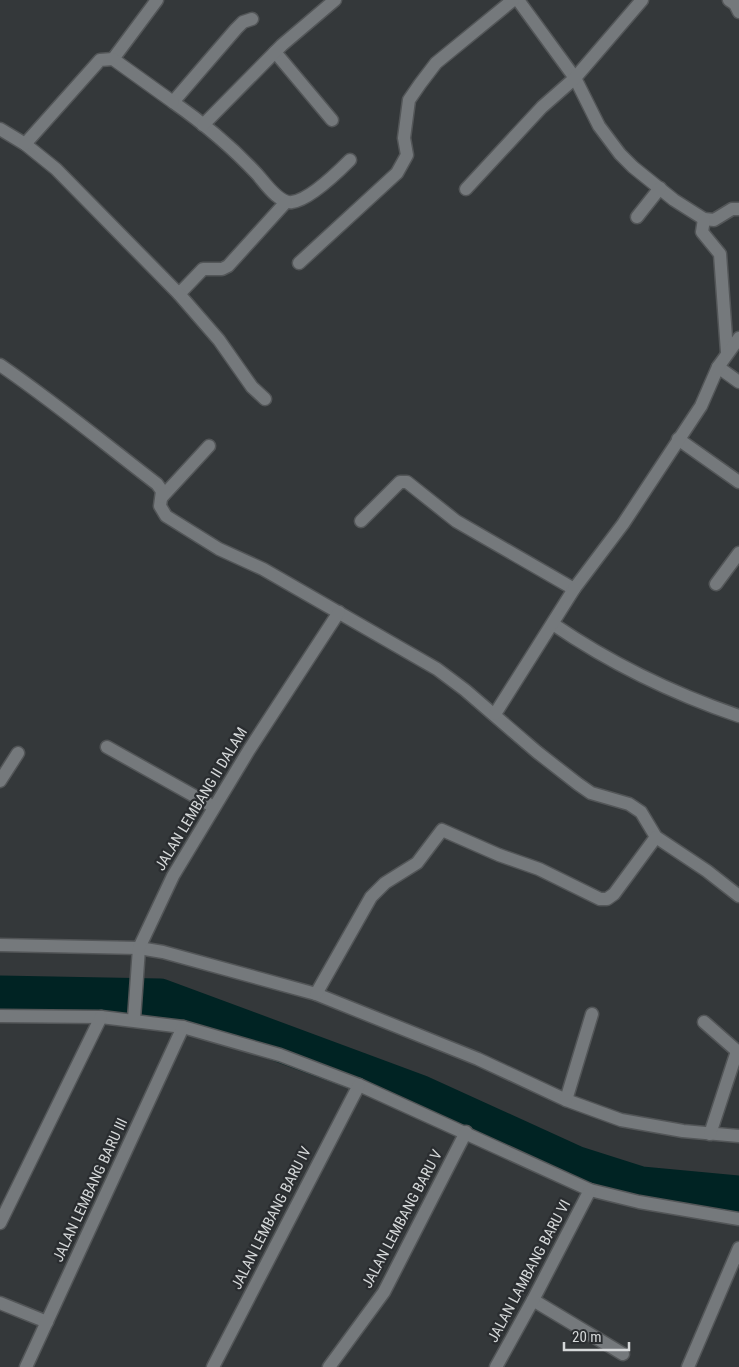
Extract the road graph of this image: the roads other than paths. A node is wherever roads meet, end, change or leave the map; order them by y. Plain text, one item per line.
1 (156, 0) edge
2 (335, 0) edge
3 (513, 0) edge
4 (518, 0) edge
5 (642, 0) edge
6 (729, 0) edge
7 (739, 12) edge
8 (252, 19) dead end
9 (275, 52) junction
10 (113, 58) junction
11 (576, 78) junction
12 (173, 102) junction
13 (332, 120) dead end
14 (203, 125) junction
15 (0, 129) edge
16 (25, 144) junction
17 (350, 160) dead end
18 (660, 188) junction
19 (466, 189) dead end
20 (286, 202) junction
21 (739, 209) edge
22 (637, 217) dead end
23 (704, 219) junction
24 (299, 263) dead end
25 (179, 294) junction
26 (739, 338) edge
27 (727, 352) junction
28 (0, 364) edge
29 (718, 367) junction
30 (739, 382) edge
31 (265, 399) dead end
32 (678, 439) junction
33 (209, 446) dead end
34 (739, 482) edge
35 (162, 497) junction
36 (361, 521) dead end
37 (739, 553) edge
38 (716, 584) dead end
39 (574, 589) junction
40 (339, 612) junction
41 (554, 624) junction
42 (495, 714) junction
43 (739, 716) edge
44 (107, 747) dead end
45 (18, 753) dead end
46 (0, 781) edge
47 (214, 807) junction
48 (656, 837) junction
49 (739, 896) edge
50 (0, 945) edge
51 (139, 948) junction
52 (316, 994) junction
53 (592, 1014) dead end
54 (101, 1016) junction
55 (1, 1018) edge
56 (134, 1019) junction
57 (704, 1022) dead end
58 (183, 1027) junction
59 (359, 1085) junction
60 (566, 1100) junction
61 (466, 1132) junction
62 (710, 1134) junction
63 (739, 1136) edge
64 (590, 1190) junction
65 (739, 1219) edge
66 (0, 1223) edge
67 (739, 1248) edge
68 (533, 1300) junction
69 (0, 1303) edge
70 (47, 1322) junction
71 (623, 1354) dead end
72 (26, 1367) edge
73 (213, 1367) edge
74 (329, 1367) edge
75 (496, 1367) edge
76 (688, 1367) edge

1 - 10 street
2 - 9 street
3 - 24 street
4 - 11 street
5 - 11 street
6 - 7 street
8 - 12 street
9 - 13 street
9 - 14 street
10 - 12 street
10 - 16 street
11 - 18 street
11 - 19 street
12 - 14 street
14 - 20 street
15 - 16 street
16 - 25 street
17 - 20 street
18 - 22 street
18 - 23 street
20 - 25 street
21 - 23 street
23 - 27 street
25 - 31 street
26 - 27 street
27 - 29 street
28 - 35 street
29 - 30 street
29 - 32 street
32 - 34 street
32 - 39 street
33 - 35 street
35 - 40 street
36 - 39 street
37 - 38 street
39 - 41 street
40 - 42 street
40 - 47 street, JALAN LEMBANG II DALAM
41 - 42 street
41 - 43 street
42 - 48 street
44 - 47 street
45 - 46 street
47 - 51 street, JALAN LEMBANG II DALAM
48 - 49 street
48 - 52 street
50 - 51 street
51 - 52 street
51 - 56 street, JALAN LEMBANG II DALAM
52 - 60 street
53 - 60 street
54 - 55 street
54 - 56 street
54 - 66 street
56 - 58 street
57 - 62 street
58 - 59 street
58 - 70 street, JALAN LEMBANG BARU III
59 - 61 street
59 - 73 street, JALAN LEMBANG BARU IV
60 - 62 street
61 - 64 street
61 - 74 street, JALAN LEMBANG BARU V
62 - 63 street
64 - 65 street
64 - 68 street, JALAN LAMBANG BARU VI
67 - 76 street
68 - 71 street
68 - 75 street, JALAN LAMBANG BARU VI
69 - 70 street
70 - 72 street, JALAN LEMBANG BARU III

